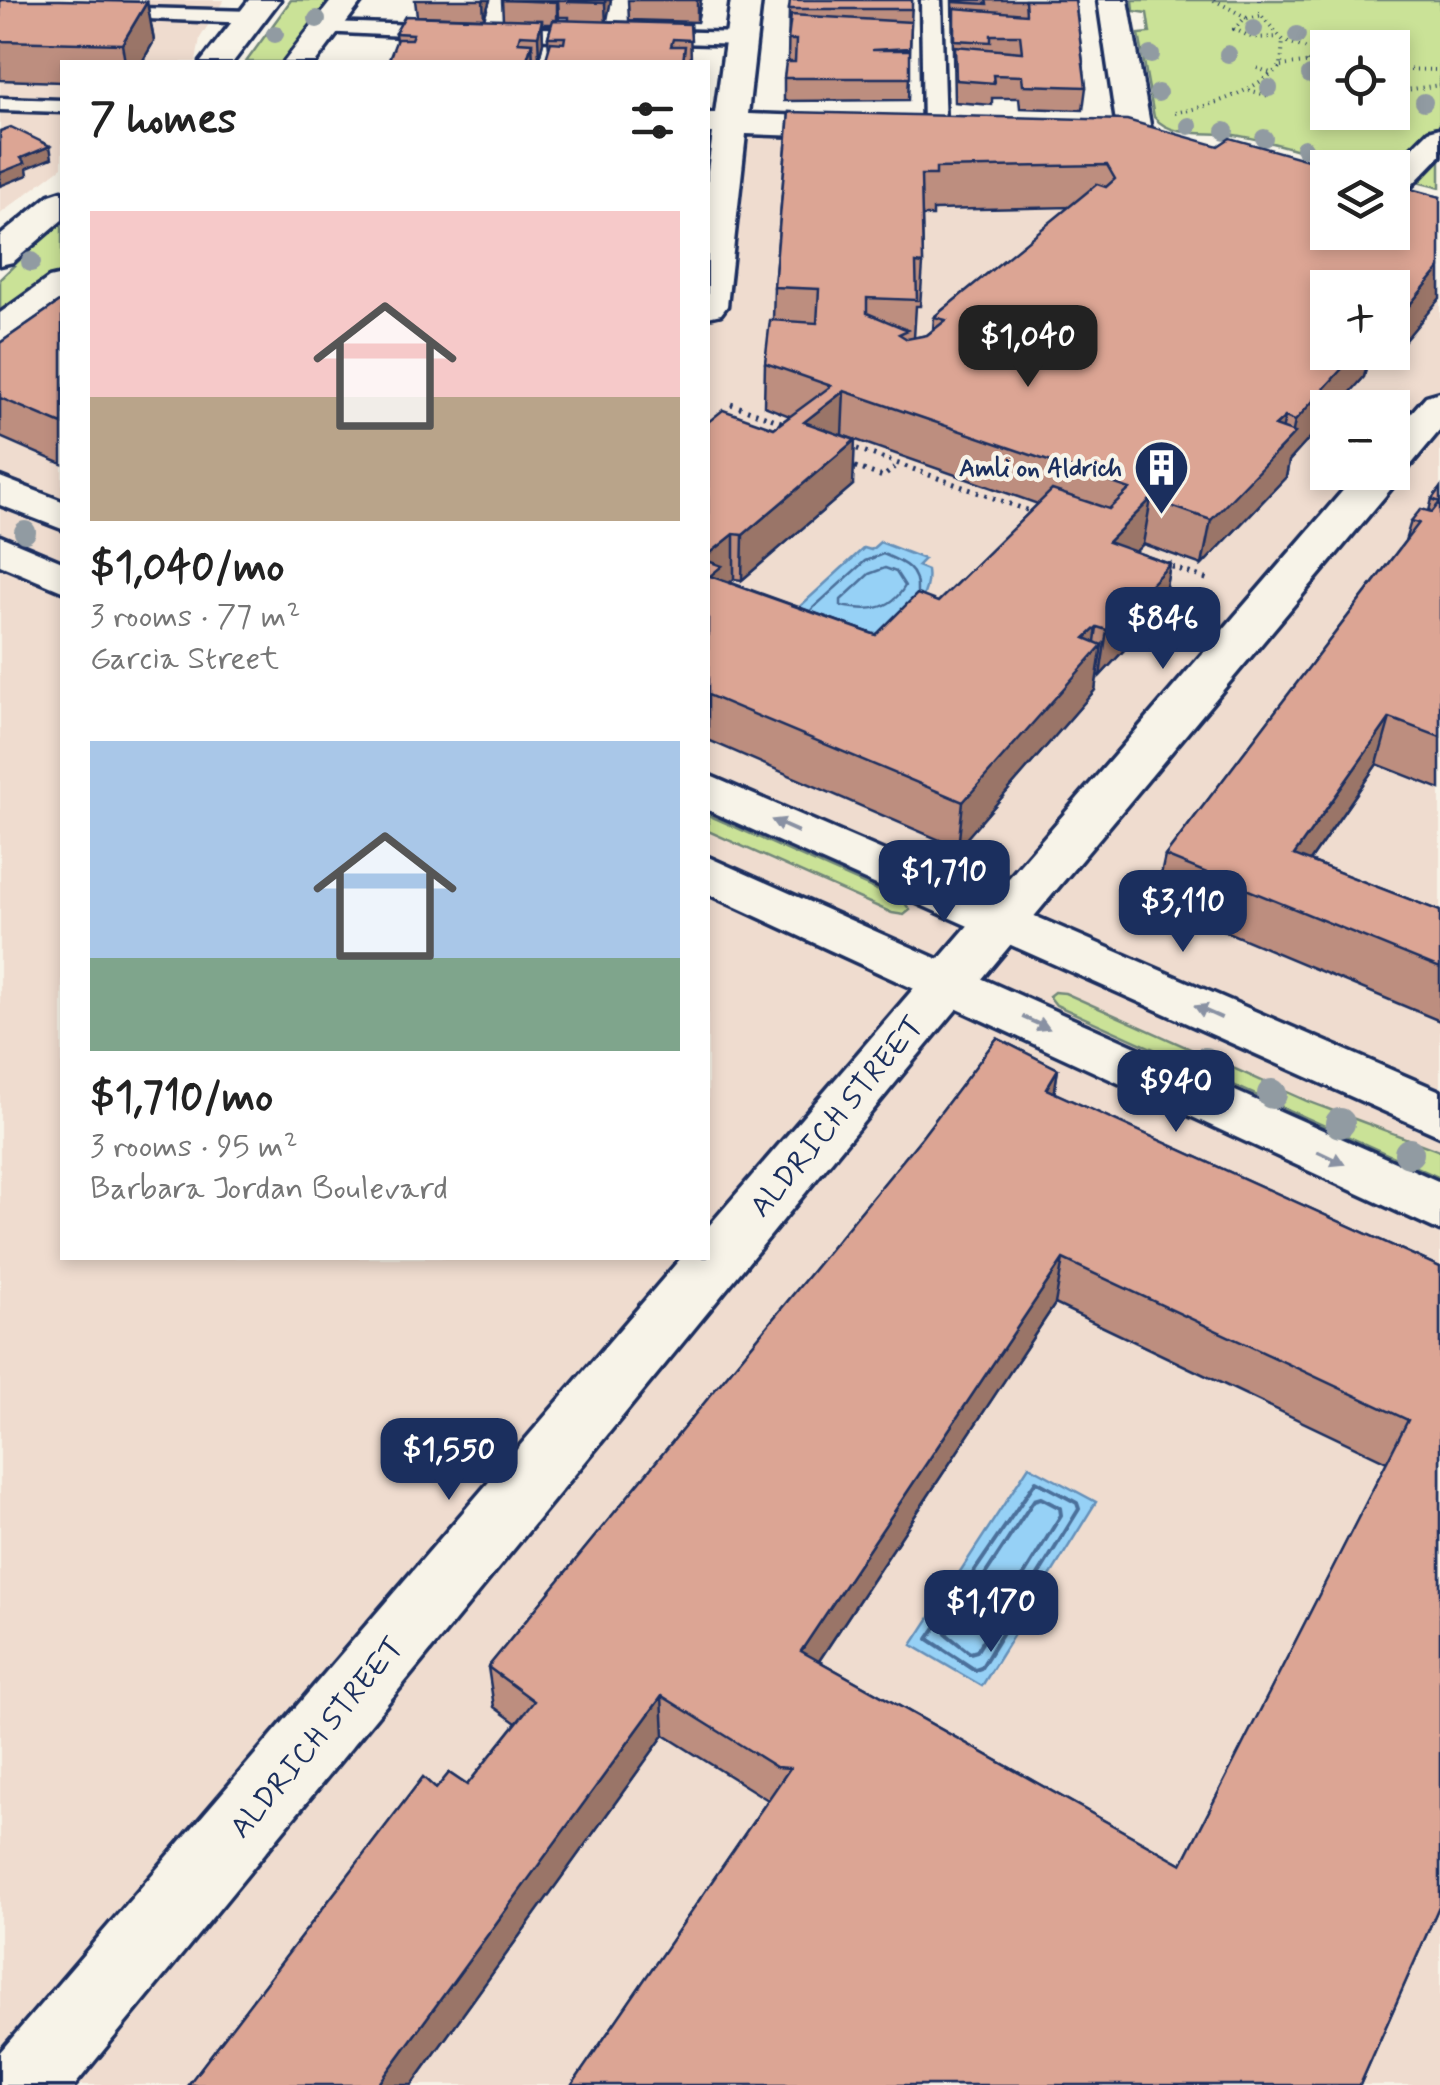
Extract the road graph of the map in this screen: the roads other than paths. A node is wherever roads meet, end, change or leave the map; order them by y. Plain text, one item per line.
1 (348, 0) edge
2 (746, 0) edge
3 (931, 0) edge
4 (1113, 0) edge
5 (259, 8) edge
6 (86, 20) edge
7 (328, 28) junction
8 (742, 39) junction
9 (219, 60) edge
10 (302, 60) edge
11 (0, 104) edge
12 (60, 106) edge
13 (719, 123) edge
14 (1170, 126) road end
15 (934, 130) junction
16 (970, 131) edge
17 (1098, 135) edge
18 (1134, 136) junction
19 (1440, 138) edge
20 (1410, 182) edge
21 (60, 204) edge
22 (0, 254) edge
23 (710, 273) edge
24 (60, 287) edge
25 (0, 332) edge
26 (1440, 404) edge
27 (1410, 439) edge
28 (0, 490) edge
29 (1367, 490) edge
30 (60, 515) edge
31 (0, 549) edge
32 (60, 577) edge
33 (710, 792) edge
34 (710, 875) edge
35 (1002, 921) junction
36 (947, 983) junction
37 (1440, 1115) edge
38 (1440, 1208) edge
39 (24, 2085) edge

1 - 7 street
2 - 8 street
3 - 15 lane
4 - 18 street
5 - 6 lane
5 - 9 street
7 - 8 lane
7 - 10 street
8 - 13 street
11 - 12 lane
13 - 15 street
13 - 23 street
14 - 18 street
15 - 16 street
17 - 18 street
19 - 20 street
21 - 22 street
24 - 25 street
26 - 27 street
28 - 30 street
29 - 35 street, ALDRICH STREET
31 - 32 street
35 -> 33 street
34 - 36 street
35 - 36 street, ALDRICH STREET
37 -> 35 street
36 -> 38 street
36 - 39 street, ALDRICH STREET

